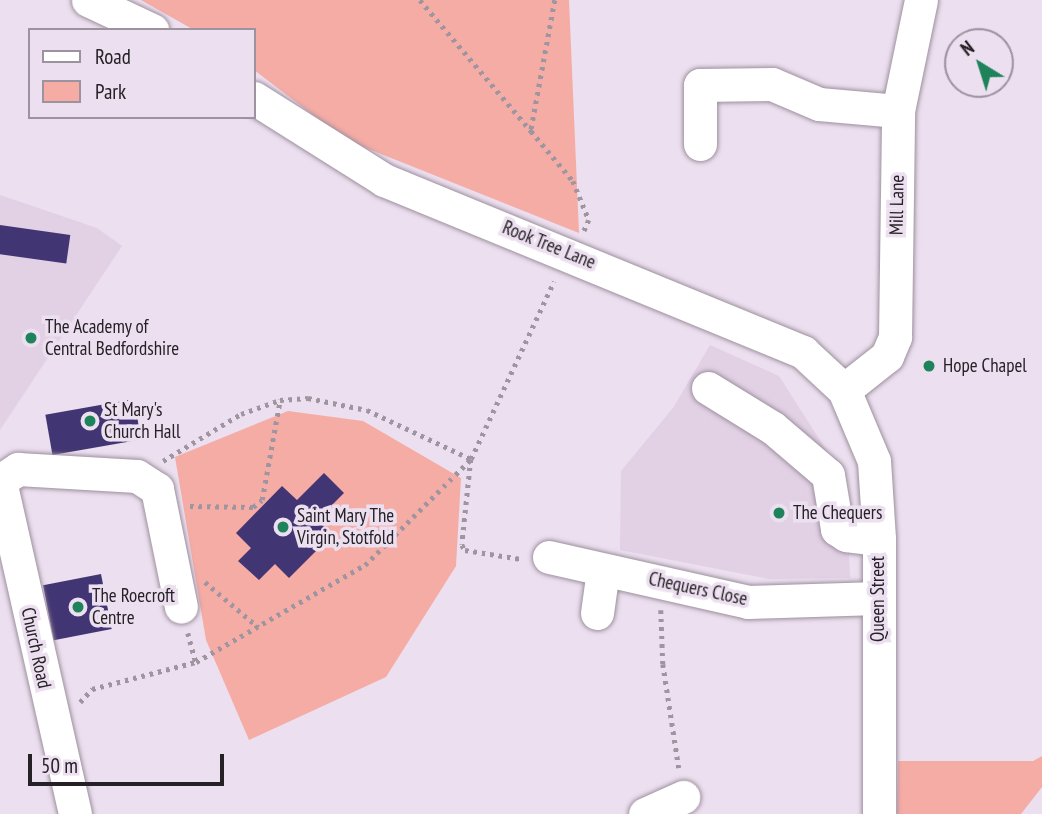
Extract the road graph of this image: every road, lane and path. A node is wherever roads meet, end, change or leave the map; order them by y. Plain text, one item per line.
1 (88, 0) edge
2 (420, 0) edge
3 (555, 0) edge
4 (921, 0) edge
5 (148, 28) edge
6 (256, 99) edge
7 (898, 111) junction
8 (531, 131) junction
9 (700, 144) dead end
10 (571, 253) junction
11 (708, 388) dead end
12 (844, 390) junction
13 (280, 400) junction
14 (471, 459) junction
15 (137, 476) junction
16 (0, 481) edge
17 (161, 508) junction
18 (879, 538) junction
19 (549, 557) joint
20 (603, 570) junction
21 (174, 574) junction
22 (660, 581) junction
23 (878, 598) junction
24 (181, 607) dead end
25 (597, 613) dead end
26 (258, 627) junction
27 (92, 689) dead end
28 (683, 797) joint
29 (75, 814) edge
30 (645, 814) edge
31 (879, 814) edge

1 - 5 street
2 - 8 path
3 - 8 path
4 - 7 street, Mill Lane
6 - 10 street, Rook Tree Lane
7 - 9 street
7 - 12 street, Mill Lane
8 - 10 path
10 - 12 street, Rook Tree Lane
10 - 14 path
11 - 18 street
12 - 18 street, Queen Street
13 - 14 path
13 - 15 path
13 - 17 path
14 - 19 path
14 - 26 path
15 - 16 street
15 - 17 street
16 - 29 street, Church Road
17 - 21 street
18 - 23 street, Queen Street
19 - 20 street, Chequers Close
20 - 22 street, Chequers Close
20 - 25 street
21 - 24 street
21 - 26 path
22 - 23 street, Chequers Close
22 - 28 path
23 - 31 street, Queen Street
26 - 27 path
28 - 30 street

